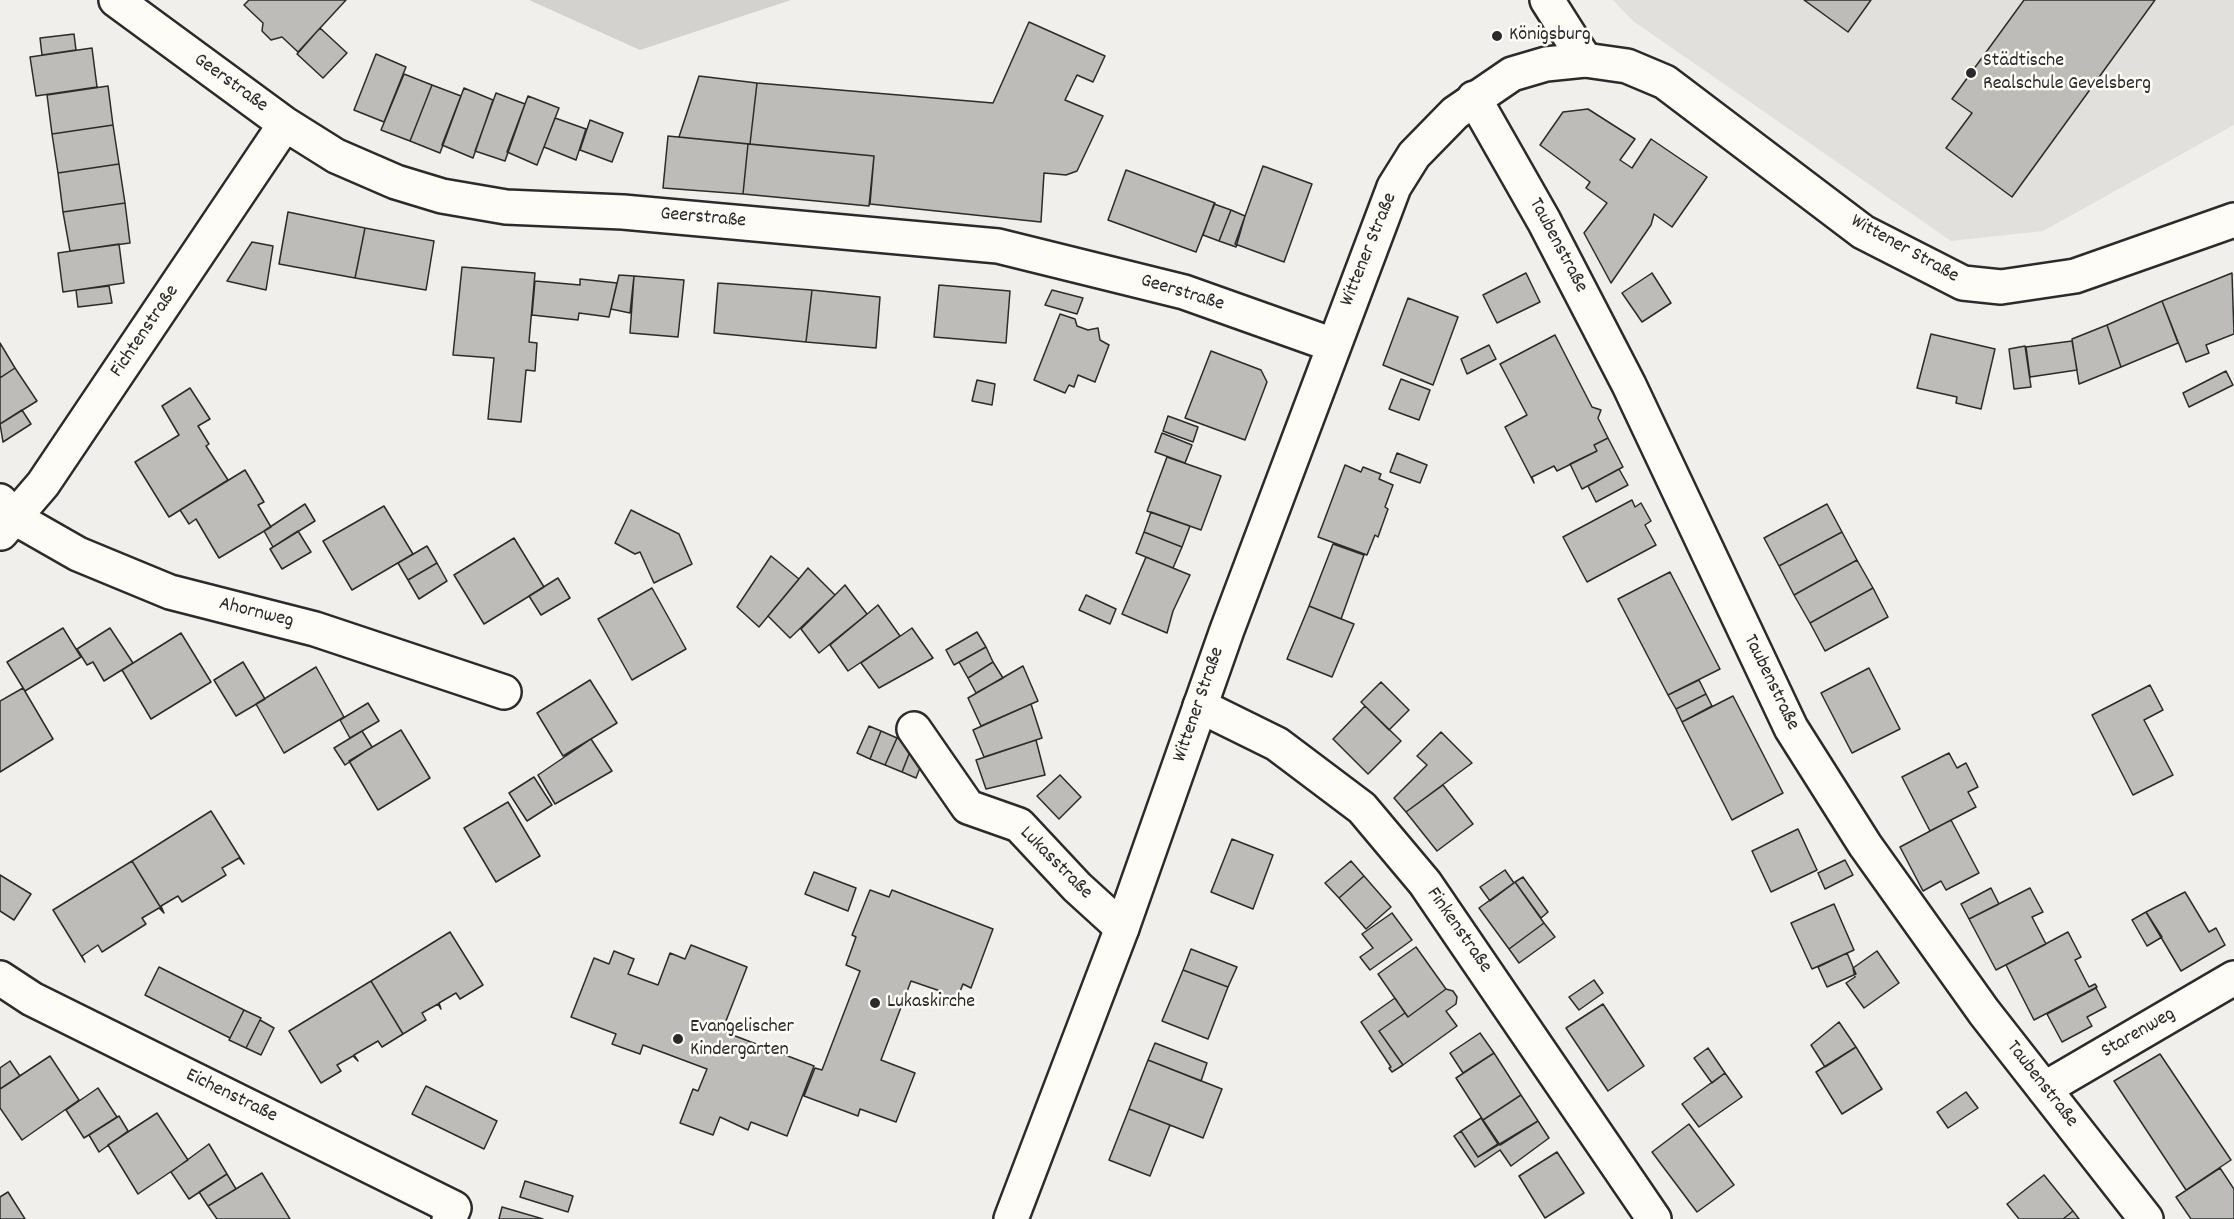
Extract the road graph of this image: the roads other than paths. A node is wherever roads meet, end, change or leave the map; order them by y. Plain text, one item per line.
1 (116, 0) edge
2 (1547, 0) edge
3 (1585, 60) junction
4 (1474, 98) junction
5 (285, 124) junction
6 (2234, 220) edge
7 (1333, 345) junction
8 (5, 518) edge
9 (504, 692) dead end
10 (1200, 706) junction
11 (914, 729) dead end
12 (1122, 928) junction
13 (0, 978) edge
14 (2234, 978) edge
15 (2044, 1089) junction
16 (449, 1219) edge
17 (1011, 1219) edge
18 (1654, 1219) edge
19 (2146, 1219) edge

1 - 5 street, Geerstraße
2 - 3 street
3 - 4 street, Wittener Straße
3 - 6 street, Wittener Straße
4 - 7 street, Wittener Straße
4 - 15 street, Taubenstraße
5 - 7 street, Geerstraße
5 - 8 street, Fichtenstraße
7 - 10 street, Wittener Straße
8 - 9 street, Ahornweg
10 - 12 street, Wittener Straße
10 - 18 street, Finkenstraße
11 - 12 street, Lukasstraße
12 - 17 street, Wittener Straße
13 - 16 street, Eichenstraße
14 - 15 street, Starenweg
15 - 19 street, Taubenstraße

